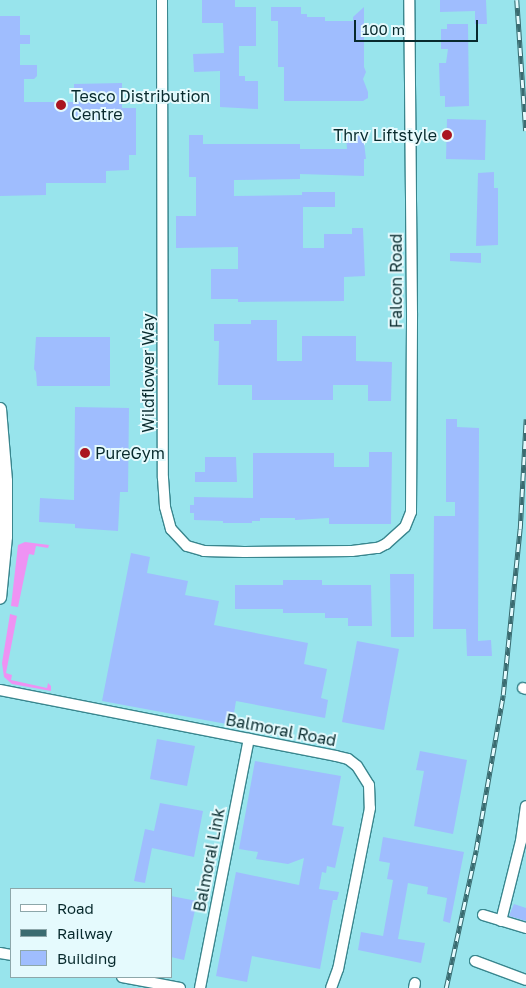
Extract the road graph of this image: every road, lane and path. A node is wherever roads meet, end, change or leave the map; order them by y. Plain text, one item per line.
1 (162, 0) edge
2 (409, 0) edge
3 (0, 408) edge
4 (378, 548) joint
5 (0, 598) edge
6 (0, 690) edge
7 (249, 739) junction
8 (526, 806) edge
9 (483, 915) dead end
10 (501, 921) junction
11 (526, 928) edge
12 (474, 962) dead end
13 (127, 978) edge
14 (526, 980) edge
15 (180, 988) edge
16 (200, 988) edge
17 (331, 988) edge

1 - 4 street, Wildflower Way
2 - 4 street, Falcon Road
3 - 5 street
6 - 7 street, Balmoral Road
7 - 16 street, Balmoral Link
7 - 17 street, Balmoral Road
8 - 10 street
9 - 10 street
10 - 11 street
12 - 14 street
13 - 15 street

